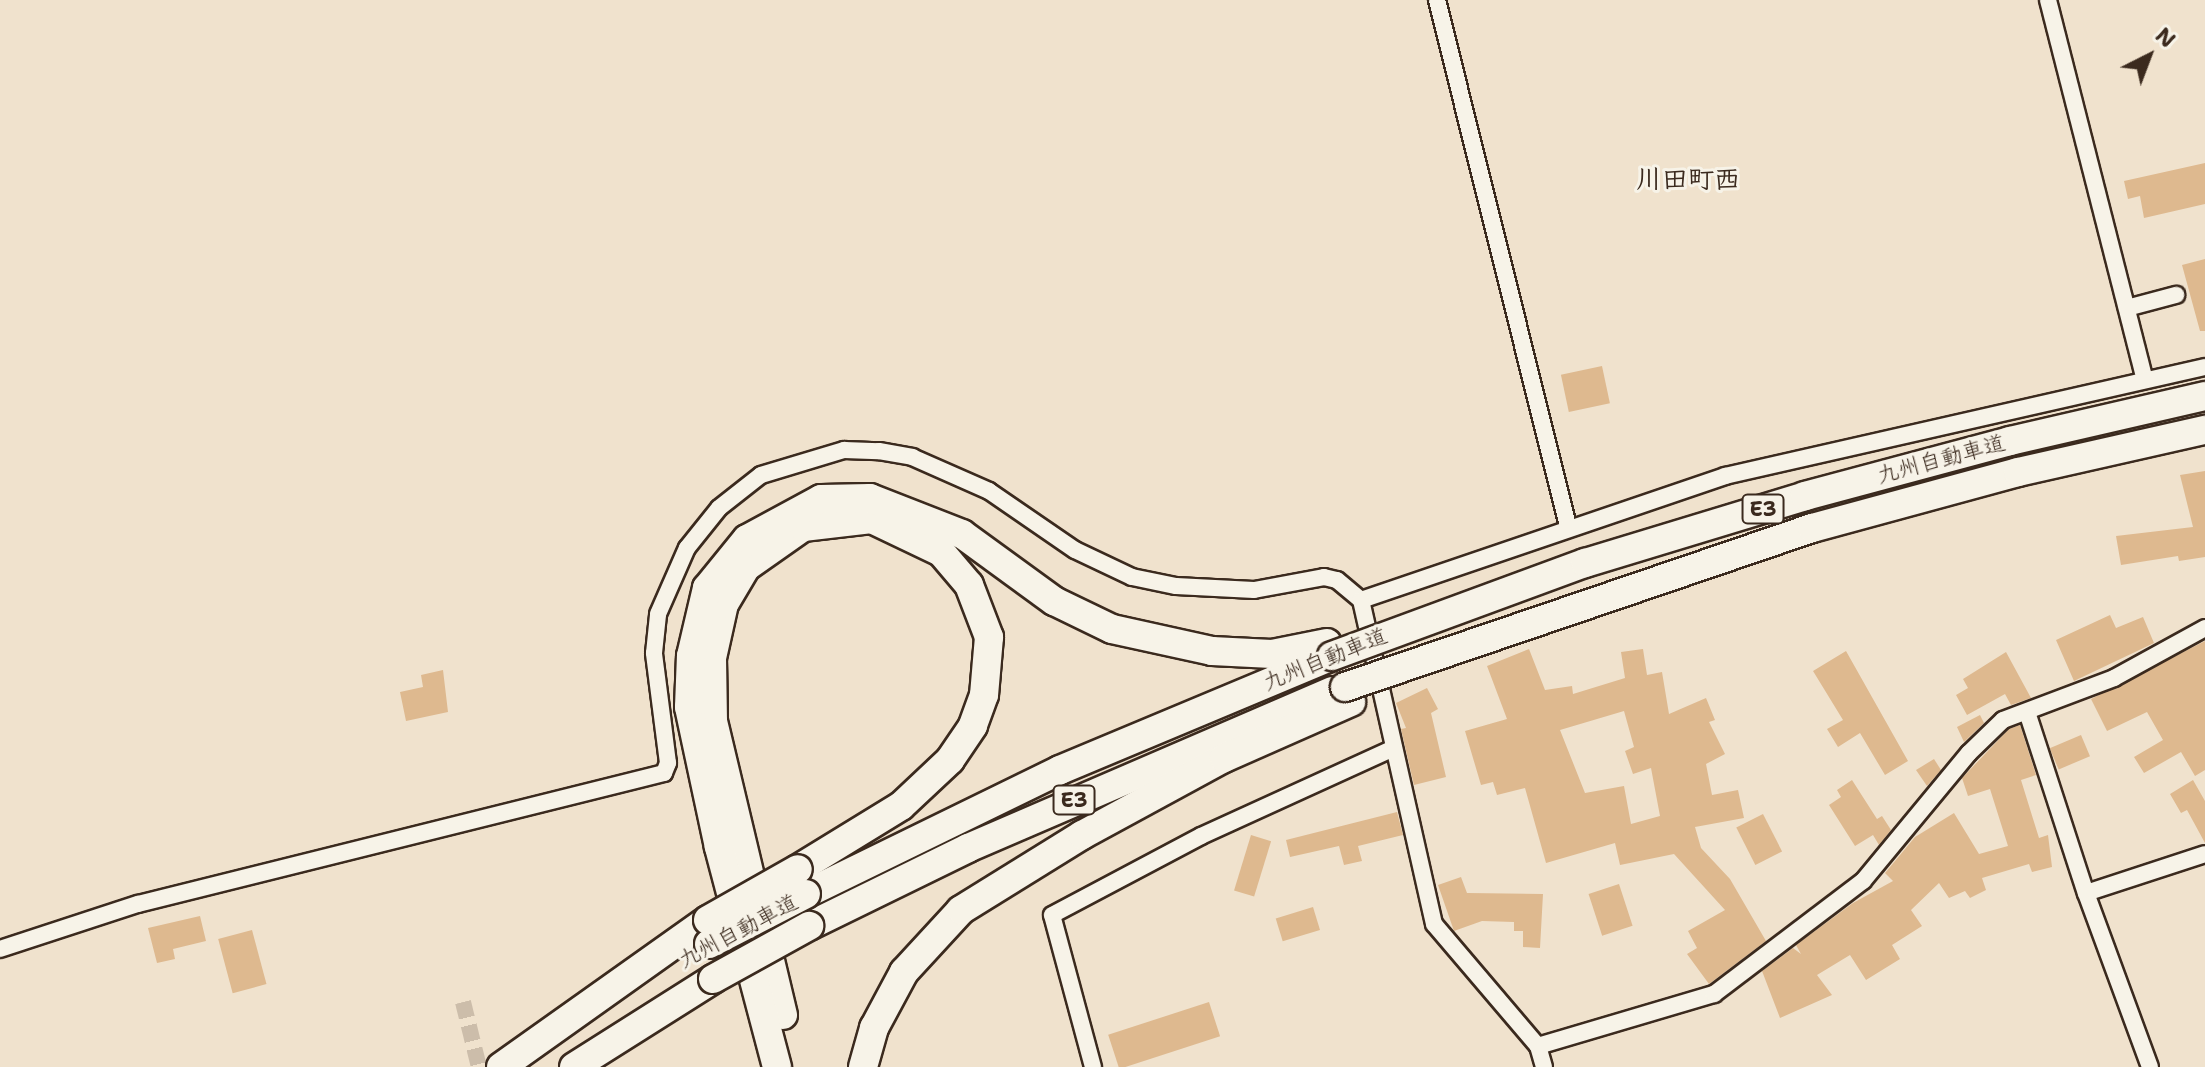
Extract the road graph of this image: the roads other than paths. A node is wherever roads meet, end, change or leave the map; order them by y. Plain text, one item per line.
1 (1437, 0) edge
2 (2048, 0) edge
3 (2176, 295) dead end
4 (2127, 308) junction
5 (2205, 367) edge
6 (2145, 380) junction
7 (2205, 396) edge
8 (2205, 430) edge
9 (1568, 526) junction
10 (1361, 600) junction
11 (2205, 628) edge
12 (1330, 650) junction
13 (1348, 694) junction
14 (2028, 715) junction
15 (1394, 748) junction
16 (2205, 854) edge
17 (802, 882) junction
18 (2086, 893) junction
19 (0, 949) edge
20 (1538, 1046) junction
21 (502, 1067) edge
22 (574, 1067) edge
23 (777, 1067) edge
24 (796, 1067) edge
25 (863, 1067) edge
26 (1093, 1067) edge
27 (1544, 1067) edge
28 (2150, 1067) edge

1 - 9 street
2 - 4 street
3 - 4 street
4 - 6 street
5 - 6 street
6 - 9 street
7 - 12 highway, 九州自動車道 / E3, bridge
8 - 13 highway, 九州自動車道 / E3, bridge
9 - 10 street
10 - 15 street
10 - 19 street
11 - 14 street
12 - 17 highway, 九州自動車道 / E3
12 - 23 highway
13 - 22 highway, 九州自動車道 / E3, bridge
13 - 25 highway
14 - 18 street
14 - 20 street
15 - 20 street
15 - 26 street
16 - 18 street
17 - 21 highway, 九州自動車道 / E3, bridge
17 - 24 highway
18 - 28 street
20 - 27 street

